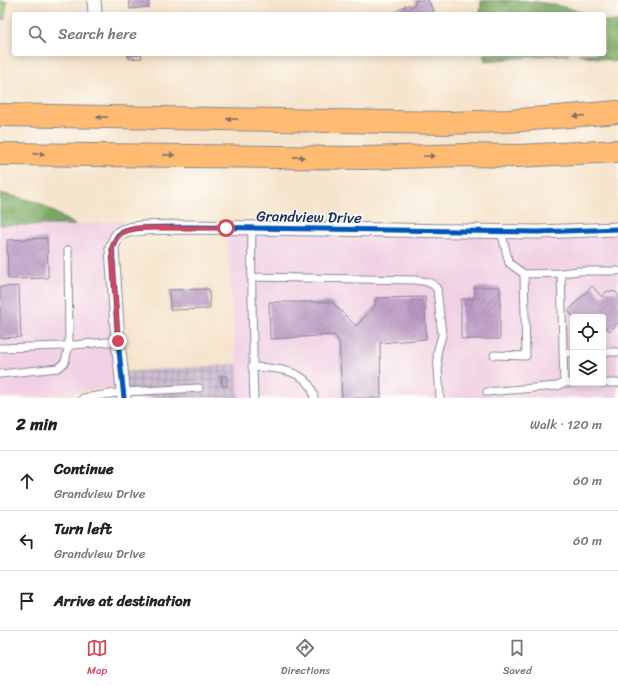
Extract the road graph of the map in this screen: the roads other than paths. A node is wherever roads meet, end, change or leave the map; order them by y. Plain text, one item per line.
1 (94, 0) edge
2 (95, 12) edge
3 (618, 98) edge
4 (618, 112) edge
5 (0, 115) edge
6 (271, 120) junction
7 (618, 151) edge
8 (0, 154) edge
9 (252, 228) junction
10 (618, 229) edge
11 (501, 231) junction
12 (68, 250) dead end
13 (618, 270) edge
14 (561, 273) junction
15 (524, 274) junction
16 (251, 277) junction
17 (118, 341) junction
18 (69, 345) junction
19 (0, 348) edge
20 (606, 352) edge
21 (618, 352) edge
22 (563, 353) junction
23 (570, 353) edge
24 (494, 355) dead end
25 (252, 368) junction
26 (0, 374) edge
27 (564, 382) junction
28 (570, 383) edge
29 (606, 383) edge
30 (618, 383) edge
31 (199, 388) dead end
32 (487, 392) dead end
33 (124, 395) edge
34 (83, 398) edge
35 (254, 398) edge
36 (314, 398) edge
37 (440, 398) edge

1 - 2 street
3 - 6 highway
4 -> 6 highway
6 -> 5 highway
8 -> 7 highway
9 - 11 street, Grandview Drive
9 - 16 lane
9 - 17 street, Grandview Drive
10 - 11 street, Grandview Drive
11 - 15 lane
12 - 18 lane
13 - 14 lane
14 - 15 lane
14 - 22 lane
15 - 24 lane
16 - 25 lane
16 - 37 lane
17 - 18 lane
17 - 33 street, Grandview Drive
18 - 19 lane
18 - 26 lane
20 - 21 lane
22 - 23 lane
22 - 27 lane
25 - 35 lane
25 - 36 lane
27 - 28 lane
27 - 32 lane
29 - 30 lane
31 - 33 lane
33 - 34 lane

